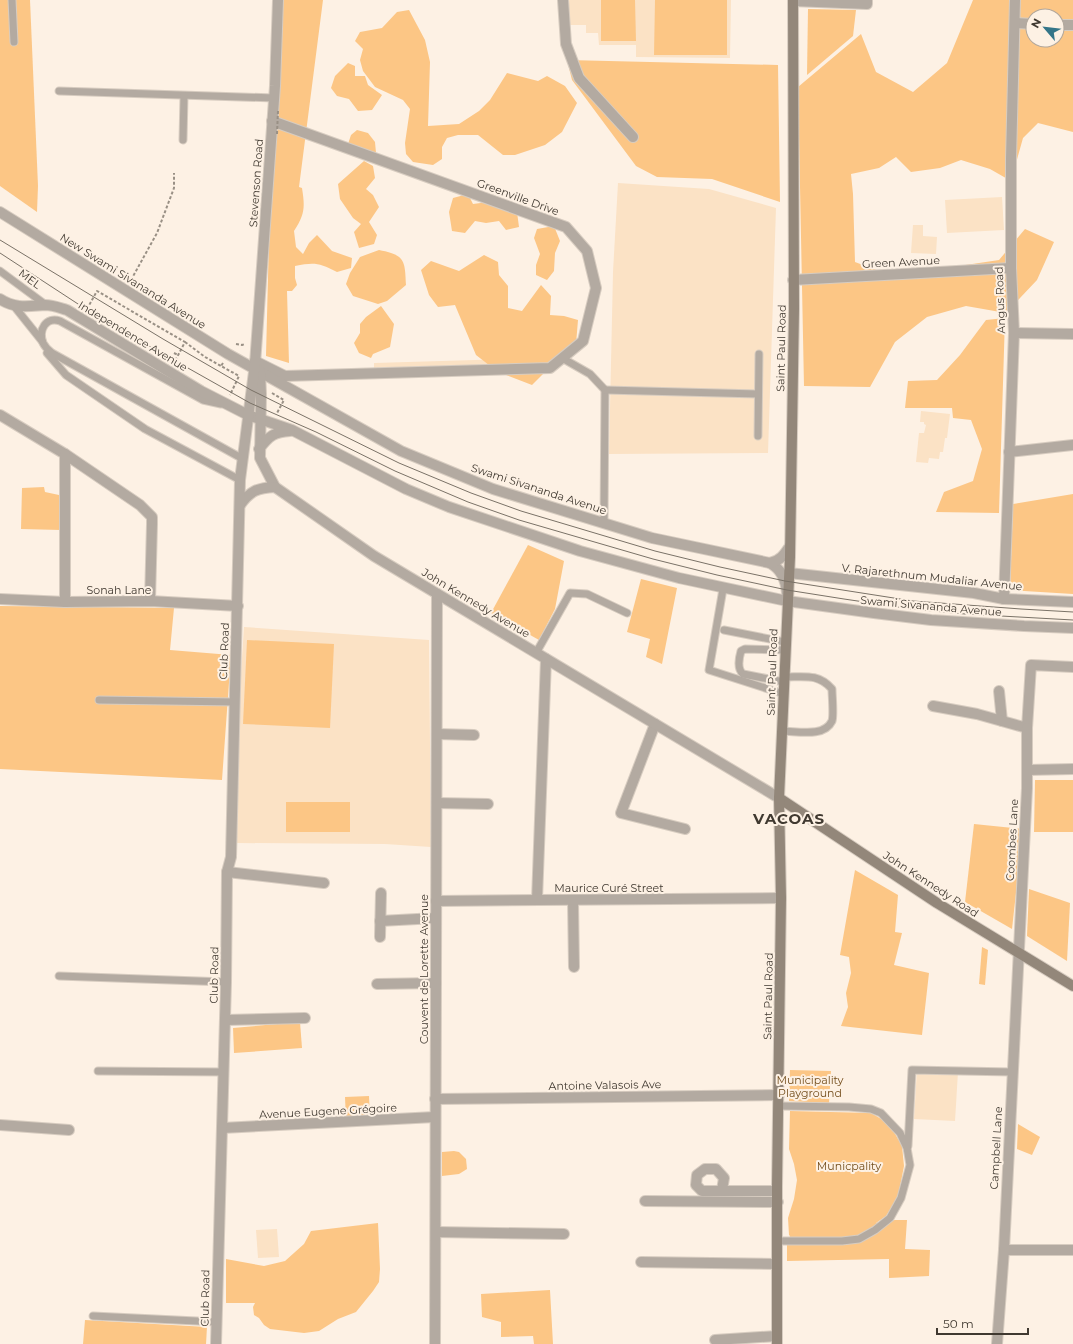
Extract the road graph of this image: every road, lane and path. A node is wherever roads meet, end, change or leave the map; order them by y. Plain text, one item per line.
1 (12, 0) edge
2 (278, 0) edge
3 (563, 0) edge
4 (867, 0) edge
5 (1014, 0) edge
6 (793, 1) edge
7 (1015, 23) junction
8 (1025, 24) edge
9 (14, 42) dead end
10 (59, 91) dead end
11 (184, 96) junction
12 (274, 98) junction
13 (278, 111) dead end
14 (272, 121) junction
15 (276, 134) dead end
16 (633, 137) dead end
17 (183, 140) dead end
18 (174, 173) dead end
19 (0, 212) edge
20 (1011, 268) junction
21 (0, 271) edge
22 (130, 280) dead end
23 (793, 280) junction
24 (0, 299) edge
25 (89, 304) junction
26 (46, 305) junction
27 (14, 306) junction
28 (93, 306) dead end
29 (81, 318) junction
30 (1014, 333) junction
31 (1073, 334) edge
32 (249, 341) dead end
33 (43, 342) junction
34 (185, 342) junction
35 (174, 353) dead end
36 (228, 354) junction
37 (759, 354) dead end
38 (178, 355) junction
39 (562, 358) junction
40 (221, 366) junction
41 (256, 366) junction
42 (171, 367) dead end
43 (275, 381) junction
44 (605, 390) junction
45 (758, 394) junction
46 (231, 406) junction
47 (0, 415) edge
48 (248, 415) junction
49 (260, 419) junction
50 (272, 423) junction
51 (292, 430) junction
52 (758, 436) dead end
53 (1073, 445) edge
54 (259, 449) junction
55 (1009, 452) junction
56 (65, 454) junction
57 (243, 459) junction
58 (240, 480) junction
59 (275, 487) junction
60 (240, 505) junction
61 (604, 523) junction
62 (790, 546) junction
63 (770, 563) junction
64 (789, 573) junction
65 (723, 588) junction
66 (437, 594) junction
67 (0, 599) edge
68 (1004, 599) junction
69 (150, 601) junction
70 (787, 601) junction
71 (65, 602) junction
72 (1073, 602) edge
73 (238, 606) junction
74 (628, 614) dead end
75 (1073, 628) edge
76 (724, 630) dead end
77 (785, 646) junction
78 (536, 653) junction
79 (546, 659) junction
80 (1073, 667) edge
81 (784, 679) junction
82 (999, 691) dead end
83 (784, 694) junction
84 (99, 700) dead end
85 (235, 702) junction
86 (933, 706) dead end
87 (1002, 721) junction
88 (654, 724) junction
89 (1027, 728) junction
90 (782, 731) junction
91 (437, 734) junction
92 (474, 735) dead end
93 (1073, 769) edge
94 (1027, 770) junction
95 (779, 798) junction
96 (436, 803) junction
97 (488, 804) dead end
98 (684, 829) dead end
99 (227, 872) junction
100 (324, 883) dead end
101 (381, 893) dead end
102 (782, 898) junction
103 (537, 900) junction
104 (573, 900) junction
105 (436, 901) junction
106 (436, 918) junction
107 (380, 921) junction
108 (380, 937) dead end
109 (1018, 952) junction
110 (574, 967) dead end
111 (59, 976) dead end
112 (226, 982) junction
113 (436, 983) junction
114 (377, 984) dead end
115 (1073, 986) edge
116 (305, 1018) dead end
117 (226, 1020) junction
118 (98, 1072) dead end
119 (224, 1072) junction
120 (1012, 1072) junction
121 (778, 1095) junction
122 (435, 1099) junction
123 (779, 1106) junction
124 (435, 1118) junction
125 (0, 1125) edge
126 (222, 1128) junction
127 (69, 1130) dead end
128 (907, 1148) junction
129 (722, 1190) dead end
130 (777, 1191) junction
131 (646, 1201) dead end
132 (778, 1202) junction
133 (436, 1232) junction
134 (564, 1234) dead end
135 (777, 1241) junction
136 (1004, 1250) junction
137 (1073, 1250) edge
138 (641, 1262) dead end
139 (777, 1264) junction
140 (93, 1316) dead end
141 (217, 1322) junction
142 (715, 1340) dead end
143 (777, 1340) edge
144 (216, 1344) edge
145 (435, 1344) edge
146 (997, 1344) edge

1 - 9 lane
2 - 12 street, Stevenson Road
3 - 16 street
4 - 6 street
5 - 7 street, Angus Road
6 - 23 main road, Saint Paul Road
7 - 8 street
7 - 20 street, Angus Road
10 - 11 lane
11 - 12 lane
11 - 17 lane
12 - 14 street, Stevenson Road
13 - 15 path, bridge
14 - 39 street, Greenville Drive
14 - 41 street, Stevenson Road
18 - 22 path
19 - 36 street, New Swami Sivananda Avenue
20 - 23 street, Green Avenue
20 - 30 street, Angus Road
21 - 26 lane, MEL
23 - 62 main road, Saint Paul Road
24 - 27 street, Independence Avenue
25 - 28 path
25 - 29 path
25 - 34 path
26 - 27 street, Independence Avenue
26 - 29 street, Independence Avenue
27 - 33 lane
29 - 46 street, Independence Avenue
30 - 31 street
30 - 55 street, Angus Road
32 - 36 path
33 - 46 lane
33 - 57 lane
33 - 58 lane
34 - 38 path
34 - 40 path
35 - 38 path
36 - 40 path
36 - 41 street, New Swami Sivananda Avenue
37 - 45 lane
38 - 42 path
39 - 41 street, Greenville Drive
39 - 44 lane
40 - 46 path
41 - 43 street, Swami Sivananda Avenue
41 - 48 street, Club Road
41 - 49 street, John Kennedy Avenue
43 - 50 path
43 - 61 street, Swami Sivananda Avenue
44 - 45 lane
44 - 61 lane
45 - 52 lane
46 - 48 street, Independence Avenue
47 - 56 street
48 - 49 street, Swami Sivananda Avenue
48 - 57 street, Club Road
49 - 50 street, Swami Sivananda Avenue
49 - 54 street, John Kennedy Avenue
50 - 51 street, Swami Sivananda Avenue
51 - 54 street
51 - 65 street, Swami Sivananda Avenue
53 - 55 street
54 - 59 street, John Kennedy Avenue
55 - 68 street, Angus Road
56 - 69 street
56 - 71 street
57 - 58 street, Club Road
58 - 60 street, Club Road
59 - 60 street
59 - 66 street, John Kennedy Avenue
60 - 73 street, Club Road
61 - 63 street, Swami Sivananda Avenue
62 - 63 street
62 - 64 main road, Saint Paul Road
63 - 70 street
64 - 68 street, V. Rajarethnum Mudaliar Avenue
64 - 70 main road, Saint Paul Road
65 - 70 street, Swami Sivananda Avenue
65 - 83 lane
66 - 78 street, John Kennedy Avenue
66 - 91 street, Couvent de Lorette Avenue
67 - 71 street, Sonah Lane
68 - 72 street, V. Rajarethnum Mudaliar Avenue
69 - 71 street, Sonah Lane
69 - 73 street, Sonah Lane
70 - 75 street, Swami Sivananda Avenue
70 - 77 main road, Saint Paul Road
73 - 85 street, Club Road
74 - 78 lane
76 - 77 lane
77 - 81 main road, Saint Paul Road
77 - 81 lane
78 - 79 street, John Kennedy Avenue
79 - 88 street, John Kennedy Avenue
79 - 103 street
80 - 89 street, Coombes Lane
81 - 83 main road, Saint Paul Road
81 - 90 lane
82 - 87 street
83 - 90 main road, Saint Paul Road
84 - 85 lane
85 - 99 street, Club Road
86 - 87 street
87 - 89 street
88 - 95 street, John Kennedy Avenue
88 - 98 street
89 - 94 street, Coombes Lane
90 - 95 main road, Saint Paul Road
91 - 92 street
91 - 96 street, Couvent de Lorette Avenue
93 - 94 street
94 - 109 street, Coombes Lane
95 - 102 main road, Saint Paul Road
95 - 109 main road, John Kennedy Road
96 - 97 street
96 - 105 street, Couvent de Lorette Avenue
99 - 100 street
99 - 112 street, Club Road
101 - 107 street
102 - 104 street, Maurice Curé Street
102 - 121 main road, Saint Paul Road
103 - 104 street, Maurice Curé Street
103 - 105 street, Maurice Curé Street
104 - 110 street
105 - 106 street, Couvent de Lorette Avenue
106 - 107 street
106 - 113 street, Couvent de Lorette Avenue
107 - 108 street
109 - 115 main road, John Kennedy Road
109 - 120 street, Campbell Lane
111 - 112 lane
112 - 117 street, Club Road
113 - 114 street
113 - 122 street, Couvent de Lorette Avenue
116 - 117 street
117 - 119 street, Club Road
118 - 119 lane
119 - 126 street, Club Road
120 - 128 lane
120 - 136 street, Campbell Lane
121 - 122 street, Antoine Valasois Ave
121 - 123 main road, Saint Paul Road
122 - 124 street, Couvent de Lorette Avenue
123 - 128 lane
123 - 130 main road, Saint Paul Road
124 - 126 street, Avenue Eugene Grégoire
124 - 133 street, Couvent de Lorette Avenue
125 - 127 street
126 - 141 street, Club Road
128 - 135 lane
129 - 130 street
130 - 132 main road, Saint Paul Road
131 - 132 street
132 - 135 main road, Saint Paul Road
133 - 134 street
133 - 145 street, Couvent de Lorette Avenue
135 - 139 main road, Saint Paul Road
136 - 137 street
136 - 146 street, Campbell Lane
138 - 139 street
139 - 143 main road, Saint Paul Road
140 - 141 lane
141 - 144 street, Club Road
142 - 143 street

